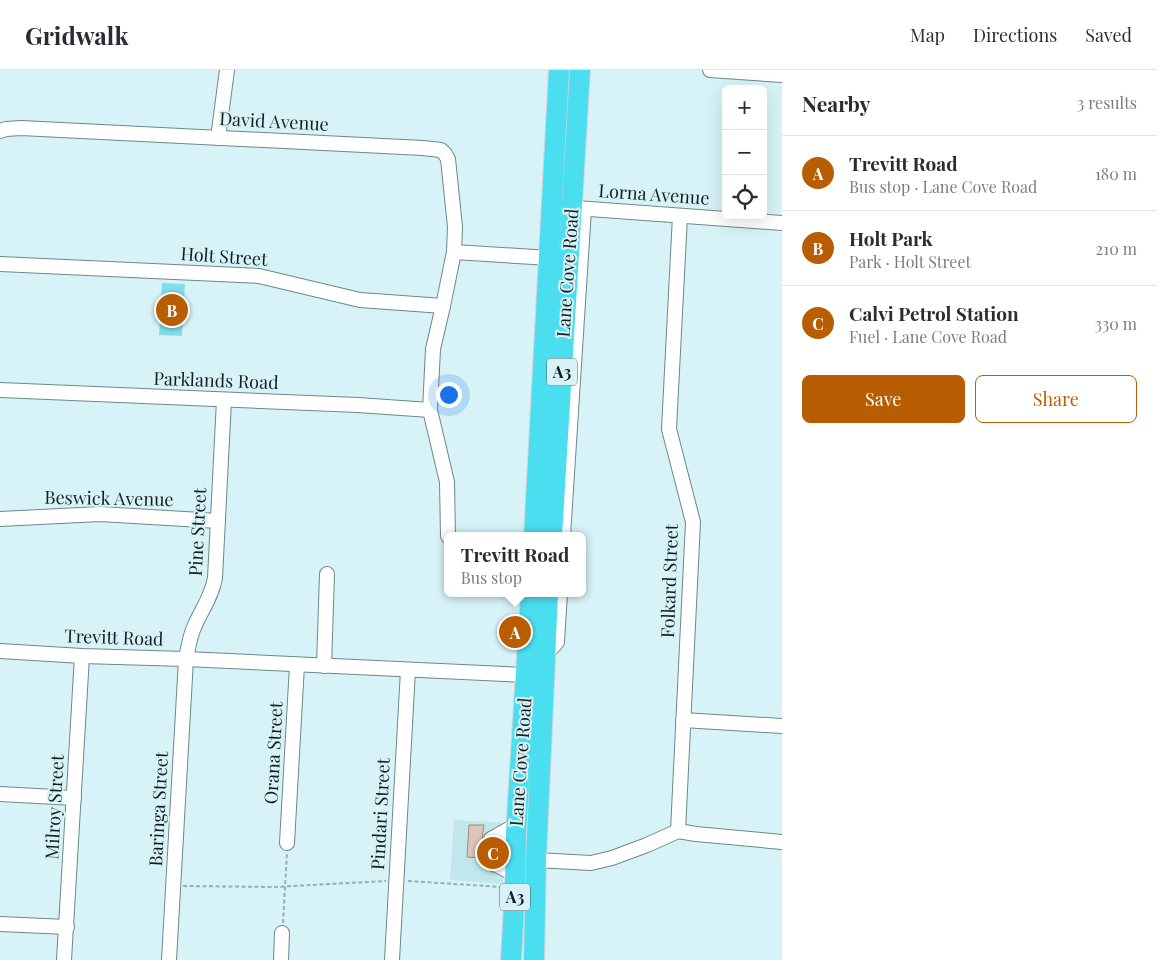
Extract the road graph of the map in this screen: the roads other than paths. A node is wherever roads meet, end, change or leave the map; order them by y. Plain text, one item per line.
1 (227, 70) edge
2 (559, 70) edge
3 (580, 70) edge
4 (710, 70) edge
5 (782, 75) edge
6 (0, 131) edge
7 (218, 138) junction
8 (569, 208) junction
9 (680, 216) junction
10 (782, 223) edge
11 (454, 252) junction
12 (550, 258) junction
13 (0, 264) edge
14 (444, 306) junction
15 (0, 390) edge
16 (224, 400) junction
17 (430, 410) junction
18 (0, 519) edge
19 (218, 521) junction
20 (448, 532) edge
21 (534, 532) edge
22 (552, 532) edge
23 (563, 532) edge
24 (327, 574) dead end
25 (531, 597) edge
26 (548, 597) edge
27 (560, 597) edge
28 (0, 651) edge
29 (545, 652) junction
30 (82, 656) junction
31 (186, 659) junction
32 (297, 665) junction
33 (324, 666) junction
34 (408, 670) junction
35 (526, 675) junction
36 (683, 720) junction
37 (782, 726) edge
38 (0, 794) edge
39 (74, 798) junction
40 (678, 830) junction
41 (782, 842) edge
42 (287, 843) road end
43 (536, 860) junction
44 (0, 924) edge
45 (67, 927) junction
46 (282, 933) road end
47 (64, 960) edge
48 (169, 960) edge
49 (280, 960) edge
50 (392, 960) edge
51 (511, 960) edge
52 (534, 960) edge

1 - 7 street
2 - 8 highway, Lane Cove Road / A3
3 - 8 highway, Lane Cove Road / A3
4 - 5 street
6 - 7 street, David Avenue
7 - 11 street, David Avenue
8 - 9 street, Lorna Avenue
8 - 12 highway, Lane Cove Road / A3
8 - 22 highway, Lane Cove Road / A3
8 - 23 street
9 - 10 street, Lorna Avenue
9 - 36 street, Folkard Street
11 - 12 street
11 - 14 street
12 - 21 highway, Lane Cove Road / A3
13 - 14 street, Holt Street
14 - 17 street
15 - 16 street, Parklands Road
16 - 17 street, Parklands Road
16 - 19 street, Pine Street
17 - 20 street
18 - 19 street, Beswick Avenue
19 - 31 street, Pine Street
24 - 33 street
25 - 35 highway, Lane Cove Road / A3
26 - 29 highway, Lane Cove Road / A3
27 - 29 street
28 - 30 street, Trevitt Road
29 - 43 highway, Lane Cove Road / A3
30 - 31 street, Trevitt Road
30 - 39 street, Milroy Street
31 - 32 street, Trevitt Road
31 - 48 street, Baringa Street
32 - 33 street, Trevitt Road
32 - 42 street, Orana Street
33 - 34 street, Trevitt Road
34 - 35 street, Trevitt Road
34 - 50 street, Pindari Street
35 - 51 highway, Lane Cove Road / A3
36 - 37 street
36 - 40 street, Folkard Street
38 - 39 street
39 - 45 street, Milroy Street
40 - 41 street
40 - 43 street
43 - 52 highway, Lane Cove Road / A3
44 - 45 street
45 - 47 street, Milroy Street
46 - 49 street

